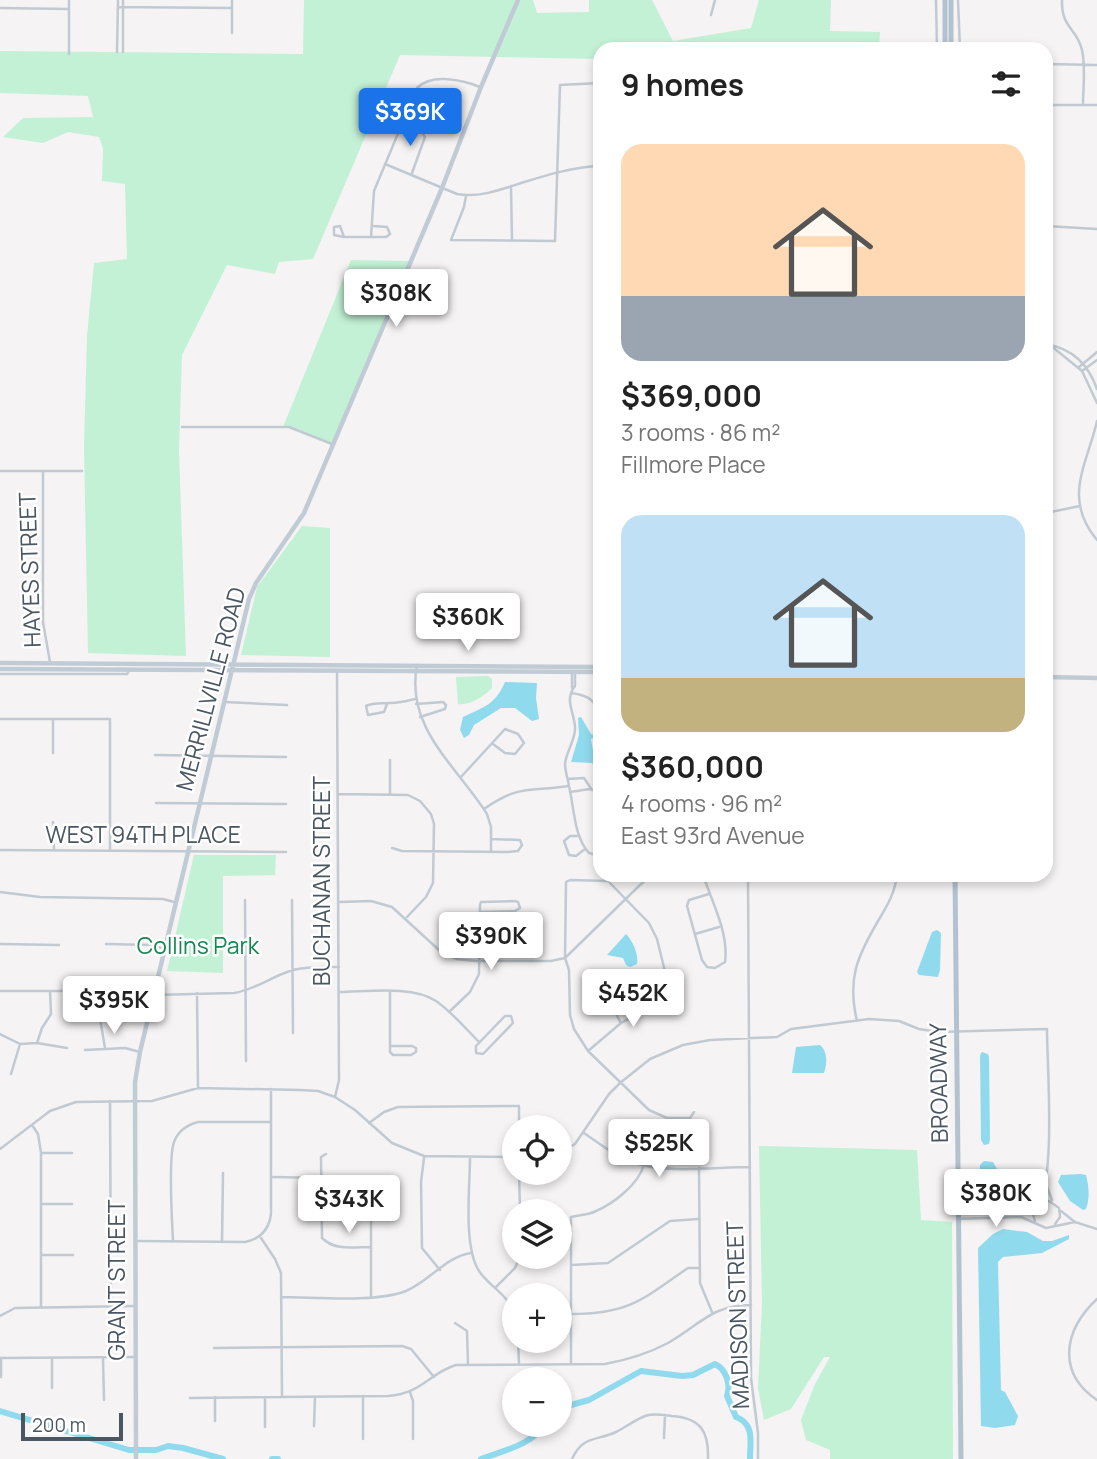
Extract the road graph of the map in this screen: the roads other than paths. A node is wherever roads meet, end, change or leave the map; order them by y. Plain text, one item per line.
1 (69, 0) edge
2 (118, 0) edge
3 (123, 0) edge
4 (232, 0) edge
5 (518, 0) edge
6 (715, 0) edge
7 (936, 0) edge
8 (945, 0) edge
9 (951, 0) edge
10 (958, 0) edge
11 (1062, 0) edge
12 (118, 6) junction
13 (123, 7) junction
14 (0, 8) edge
15 (232, 8) junction
16 (69, 9) junction
17 (711, 15) dead end
18 (232, 33) dead end
19 (937, 42) edge
20 (945, 42) edge
21 (951, 42) edge
22 (960, 42) edge
23 (117, 52) dead end
24 (123, 52) dead end
25 (69, 54) dead end
26 (1053, 64) edge
27 (1083, 64) junction
28 (1097, 65) edge
29 (593, 83) edge
30 (481, 87) junction
31 (1053, 105) edge
32 (1083, 105) junction
33 (1097, 105) edge
34 (402, 124) junction
35 (386, 164) junction
36 (593, 167) edge
37 (556, 173) junction
38 (412, 174) junction
39 (511, 186) junction
40 (442, 188) junction
41 (466, 196) junction
42 (372, 226) junction
43 (1053, 226) edge
44 (1097, 229) edge
45 (344, 237) dead end
46 (372, 237) junction
47 (512, 241) junction
48 (1053, 345) edge
49 (1053, 348) edge
50 (1097, 352) edge
51 (1097, 360) edge
52 (1083, 363) junction
53 (1079, 367) junction
54 (1087, 367) junction
55 (1082, 371) junction
56 (1097, 389) edge
57 (1097, 403) edge
58 (1097, 421) edge
59 (182, 427) dead end
60 (332, 444) junction
61 (0, 471) edge
62 (43, 471) junction
63 (82, 471) dead end
64 (1080, 506) junction
65 (1053, 512) edge
66 (1097, 540) edge
67 (0, 663) edge
68 (51, 666) junction
69 (130, 666) junction
70 (233, 667) junction
71 (337, 667) junction
72 (416, 668) junction
73 (593, 668) edge
74 (573, 670) junction
75 (0, 671) edge
76 (593, 671) edge
77 (1053, 677) edge
78 (1097, 678) edge
79 (571, 693) junction
80 (593, 700) edge
81 (415, 701) junction
82 (225, 702) junction
83 (387, 704) junction
84 (287, 705) dead end
85 (420, 717) junction
86 (0, 719) edge
87 (53, 720) junction
88 (492, 744) junction
89 (53, 753) dead end
90 (155, 755) dead end
91 (213, 756) junction
92 (286, 757) dead end
93 (390, 760) dead end
94 (461, 777) junction
95 (568, 779) junction
96 (569, 786) junction
97 (592, 789) joint
98 (570, 792) junction
99 (338, 794) junction
100 (390, 794) junction
101 (156, 803) dead end
102 (199, 804) junction
103 (286, 804) dead end
104 (484, 809) junction
105 (53, 822) dead end
106 (578, 834) junction
107 (491, 839) junction
108 (392, 848) dead end
109 (585, 849) junction
110 (0, 850) edge
111 (54, 850) junction
112 (110, 850) junction
113 (188, 851) junction
114 (434, 851) junction
115 (286, 852) dead end
116 (491, 852) junction
117 (593, 854) edge
118 (593, 881) edge
119 (609, 882) edge
120 (642, 882) edge
121 (705, 882) edge
122 (748, 882) edge
123 (895, 882) edge
124 (955, 882) edge
125 (0, 892) edge
126 (709, 894) junction
127 (625, 898) junction
128 (245, 900) dead end
129 (292, 900) dead end
130 (176, 902) junction
131 (338, 902) junction
132 (480, 912) junction
133 (406, 918) junction
134 (720, 926) junction
135 (695, 934) junction
136 (0, 944) edge
137 (106, 944) dead end
138 (60, 945) dead end
139 (165, 948) junction
140 (565, 958) junction
141 (480, 961) junction
142 (339, 967) junction
143 (292, 970) junction
144 (618, 983) dead end
145 (50, 990) junction
146 (97, 990) junction
147 (0, 991) edge
148 (245, 992) junction
149 (339, 992) junction
150 (390, 992) junction
151 (197, 993) junction
152 (153, 995) junction
153 (449, 1012) junction
154 (857, 1021) junction
155 (621, 1023) junction
156 (955, 1032) junction
157 (293, 1033) dead end
158 (0, 1034) edge
159 (749, 1040) junction
160 (479, 1042) junction
161 (37, 1043) junction
162 (20, 1044) junction
163 (390, 1046) junction
164 (67, 1048) dead end
165 (105, 1048) junction
166 (85, 1049) dead end
167 (588, 1051) junction
168 (140, 1052) junction
169 (247, 1061) dead end
170 (11, 1074) dead end
171 (620, 1083) junction
172 (198, 1088) junction
173 (271, 1089) junction
174 (335, 1097) junction
175 (110, 1101) junction
176 (134, 1101) junction
177 (694, 1112) dead end
178 (519, 1115) edge
179 (271, 1122) junction
180 (369, 1123) junction
181 (32, 1125) junction
182 (584, 1133) junction
183 (572, 1146) edge
184 (0, 1149) edge
185 (41, 1153) junction
186 (72, 1153) dead end
187 (326, 1154) dead end
188 (424, 1156) junction
189 (470, 1157) junction
190 (502, 1157) edge
191 (644, 1165) junction
192 (699, 1167) junction
193 (750, 1167) junction
194 (223, 1173) dead end
195 (271, 1177) junction
196 (322, 1178) junction
197 (1046, 1184) junction
198 (371, 1190) dead end
199 (1054, 1202) junction
200 (41, 1204) junction
201 (72, 1204) dead end
202 (1036, 1205) junction
203 (1059, 1208) junction
204 (959, 1211) junction
205 (572, 1217) edge
206 (699, 1219) junction
207 (959, 1219) junction
208 (1035, 1222) junction
209 (1075, 1222) junction
210 (1055, 1225) junction
211 (1097, 1229) edge
212 (260, 1237) junction
213 (134, 1241) junction
214 (173, 1241) junction
215 (222, 1242) junction
216 (370, 1247) junction
217 (471, 1253) junction
218 (42, 1255) junction
219 (73, 1255) dead end
220 (572, 1265) edge
221 (700, 1268) junction
222 (514, 1269) edge
223 (440, 1270) junction
224 (495, 1288) junction
225 (502, 1294) edge
226 (281, 1297) junction
227 (371, 1297) junction
228 (1097, 1299) edge
229 (751, 1305) junction
230 (111, 1306) junction
231 (135, 1306) junction
232 (41, 1307) junction
233 (712, 1312) junction
234 (572, 1314) edge
235 (0, 1316) edge
236 (455, 1322) dead end
237 (282, 1347) junction
238 (214, 1348) dead end
239 (519, 1353) edge
240 (571, 1353) edge
241 (103, 1357) junction
242 (135, 1357) junction
243 (0, 1358) edge
244 (52, 1358) junction
245 (468, 1364) junction
246 (519, 1364) junction
247 (571, 1364) junction
248 (1, 1377) edge
249 (434, 1377) junction
250 (52, 1388) dead end
251 (410, 1392) junction
252 (363, 1396) junction
253 (215, 1397) junction
254 (265, 1397) junction
255 (282, 1397) junction
256 (315, 1397) junction
257 (190, 1398) dead end
258 (104, 1400) dead end
259 (1097, 1400) edge
260 (665, 1415) junction
261 (215, 1421) dead end
262 (314, 1426) dead end
263 (265, 1427) dead end
264 (664, 1438) dead end
265 (363, 1439) dead end
266 (413, 1439) dead end
267 (135, 1457) edge
268 (572, 1459) edge
269 (708, 1459) edge
270 (758, 1459) edge
271 (961, 1459) edge

1 - 16 street
2 - 12 street
3 - 13 street
4 - 15 street
5 - 30 street, MERRILLVILLE ROAD
6 - 17 street
7 - 19 street
8 - 20 main road
9 - 21 main road
10 - 22 street
11 - 27 street
12 - 13 street
12 - 23 street
13 - 15 street
13 - 24 street
14 - 16 street
15 - 18 street
16 - 25 street
26 - 27 street
27 - 28 street
27 - 32 street
29 - 37 street
30 - 34 street
30 - 40 street, MERRILLVILLE ROAD
31 - 32 street
32 - 33 street
34 - 35 street
34 - 38 street
35 - 38 street
35 - 42 street
36 - 37 street
37 - 39 street
37 - 47 street
38 - 40 street
39 - 41 street
39 - 47 street
40 - 41 street
40 - 60 street, MERRILLVILLE ROAD
41 - 47 street
42 - 46 street
42 - 46 street
43 - 44 street
45 - 46 street
48 - 52 street
49 - 53 street
50 - 52 street
51 - 54 street
52 - 53 street
52 - 54 street
53 - 55 street
54 - 55 street
54 - 56 street
55 - 57 street
58 - 64 street
59 - 60 street
60 - 70 street, MERRILLVILLE ROAD
61 - 62 street
62 - 63 street
62 - 68 street, HAYES STREET
64 - 65 street
64 - 66 street
67 - 68 street
68 - 69 street
68 - 75 street
69 - 70 street
69 - 75 street
70 - 71 street
70 - 82 street, MERRILLVILLE ROAD
71 - 72 street
71 - 99 street, BUCHANAN STREET
72 - 74 street
72 - 81 street
73 - 74 street
74 - 76 street
74 - 79 street
77 - 78 street
79 - 80 street
79 - 95 street
81 - 83 street
81 - 85 street
81 - 85 street
82 - 84 street
82 - 91 street, MERRILLVILLE ROAD
83 - 83 street
85 - 94 street
86 - 87 street
87 - 89 street
87 - 112 street
88 - 88 street
88 - 94 street
90 - 91 street
91 - 92 street
91 - 102 street, MERRILLVILLE ROAD
93 - 100 street
94 - 104 street
95 - 96 street
95 - 97 street
96 - 98 street
96 - 104 street
97 - 98 street
98 - 106 street
99 - 100 street
99 - 131 street, BUCHANAN STREET
100 - 114 street
101 - 102 street
102 - 103 street
102 - 113 street, MERRILLVILLE ROAD
104 - 107 street
105 - 111 street
106 - 109 street
106 - 109 street
107 - 116 street
107 - 116 street
108 - 114 street
109 - 117 street
110 - 111 street, WEST 94TH PLACE
111 - 112 street, WEST 94TH PLACE
112 - 113 street, WEST 94TH PLACE
113 - 115 street, WEST 94TH PLACE
113 - 130 street, MERRILLVILLE ROAD
114 - 116 street
114 - 133 street
118 - 140 street
119 - 127 street
120 - 127 street
121 - 126 street
122 - 159 street, MADISON STREET
123 - 154 street
124 - 156 main road, BROADWAY
125 - 130 street
126 - 134 street
126 - 135 street
127 - 140 street
127 - 155 street
128 - 148 street
129 - 143 street
130 - 139 street, MERRILLVILLE ROAD
131 - 133 street
131 - 142 street, BUCHANAN STREET
132 - 132 street
132 - 141 street
133 - 141 street
134 - 135 street
134 - 135 street
136 - 138 street
137 - 139 street
139 - 152 street, MERRILLVILLE ROAD
140 - 141 street
140 - 167 street
141 - 153 street
142 - 143 street
142 - 149 street, BUCHANAN STREET
143 - 148 street
143 - 157 street
144 - 155 street
145 - 146 street
145 - 147 street
145 - 161 street
146 - 152 street
146 - 165 street
148 - 151 street
148 - 169 street
149 - 150 street
149 - 174 street, BUCHANAN STREET
150 - 153 street
150 - 163 street
151 - 152 street
151 - 172 street
152 - 168 street, MERRILLVILLE ROAD
153 - 160 street
154 - 156 street
154 - 159 street
155 - 167 street
156 - 197 street
156 - 204 main road, BROADWAY
158 - 162 street
159 - 171 street
159 - 193 street, MADISON STREET
160 - 160 street
161 - 162 street
161 - 164 street
162 - 170 street
163 - 163 street
165 - 166 street
165 - 168 street
167 - 171 street
168 - 176 street, MERRILLVILLE ROAD
171 - 177 street
171 - 182 street
172 - 173 street
172 - 176 street
173 - 174 street
173 - 179 street
174 - 180 street
175 - 176 street
175 - 181 street
175 - 230 street
176 - 213 street, GRANT STREET
178 - 180 street
179 - 195 street
179 - 214 street
180 - 188 street
181 - 184 street
181 - 185 street
182 - 183 street
182 - 191 street
185 - 186 street
185 - 200 street
187 - 196 street
188 - 189 street
188 - 223 street
189 - 190 street
189 - 217 street
191 - 192 street
191 - 205 street
192 - 193 street
192 - 206 street
193 - 229 street, MADISON STREET
194 - 215 street
195 - 196 street
195 - 212 street
196 - 216 street
197 - 199 street
197 - 202 street
198 - 216 street
199 - 202 street
199 - 203 street
200 - 201 street
200 - 218 street
202 - 204 street
202 - 208 street
203 - 209 street
203 - 210 street
204 - 207 main road, BROADWAY
206 - 220 street
206 - 221 street
207 - 208 street
207 - 271 main road, BROADWAY
208 - 210 street
209 - 210 street
209 - 211 street
212 - 215 street
212 - 226 street
213 - 214 street
213 - 231 street, GRANT STREET
214 - 215 street
216 - 227 street
217 - 223 street
217 - 224 street
218 - 219 street
218 - 232 street
221 - 233 street
221 - 234 street
222 - 224 street
223 - 227 street
224 - 225 street
226 - 227 street
226 - 237 street
228 - 259 street
229 - 233 street
229 - 270 street, MADISON STREET
230 - 231 street
230 - 232 street
231 - 242 street, GRANT STREET
232 - 235 street
233 - 247 street
236 - 245 street
237 - 238 street
237 - 249 street
237 - 255 street
239 - 246 street
240 - 247 street
241 - 242 street
241 - 244 street
241 - 258 street
242 - 267 street, GRANT STREET
243 - 244 street
243 - 248 street
244 - 250 street
245 - 246 street
245 - 249 street
246 - 247 street
249 - 251 street
251 - 252 street
251 - 266 street
252 - 256 street
252 - 265 street
253 - 254 street
253 - 257 street
253 - 261 street
254 - 255 street
254 - 263 street
255 - 256 street
256 - 262 street
260 - 264 street
260 - 268 street
260 - 269 street

